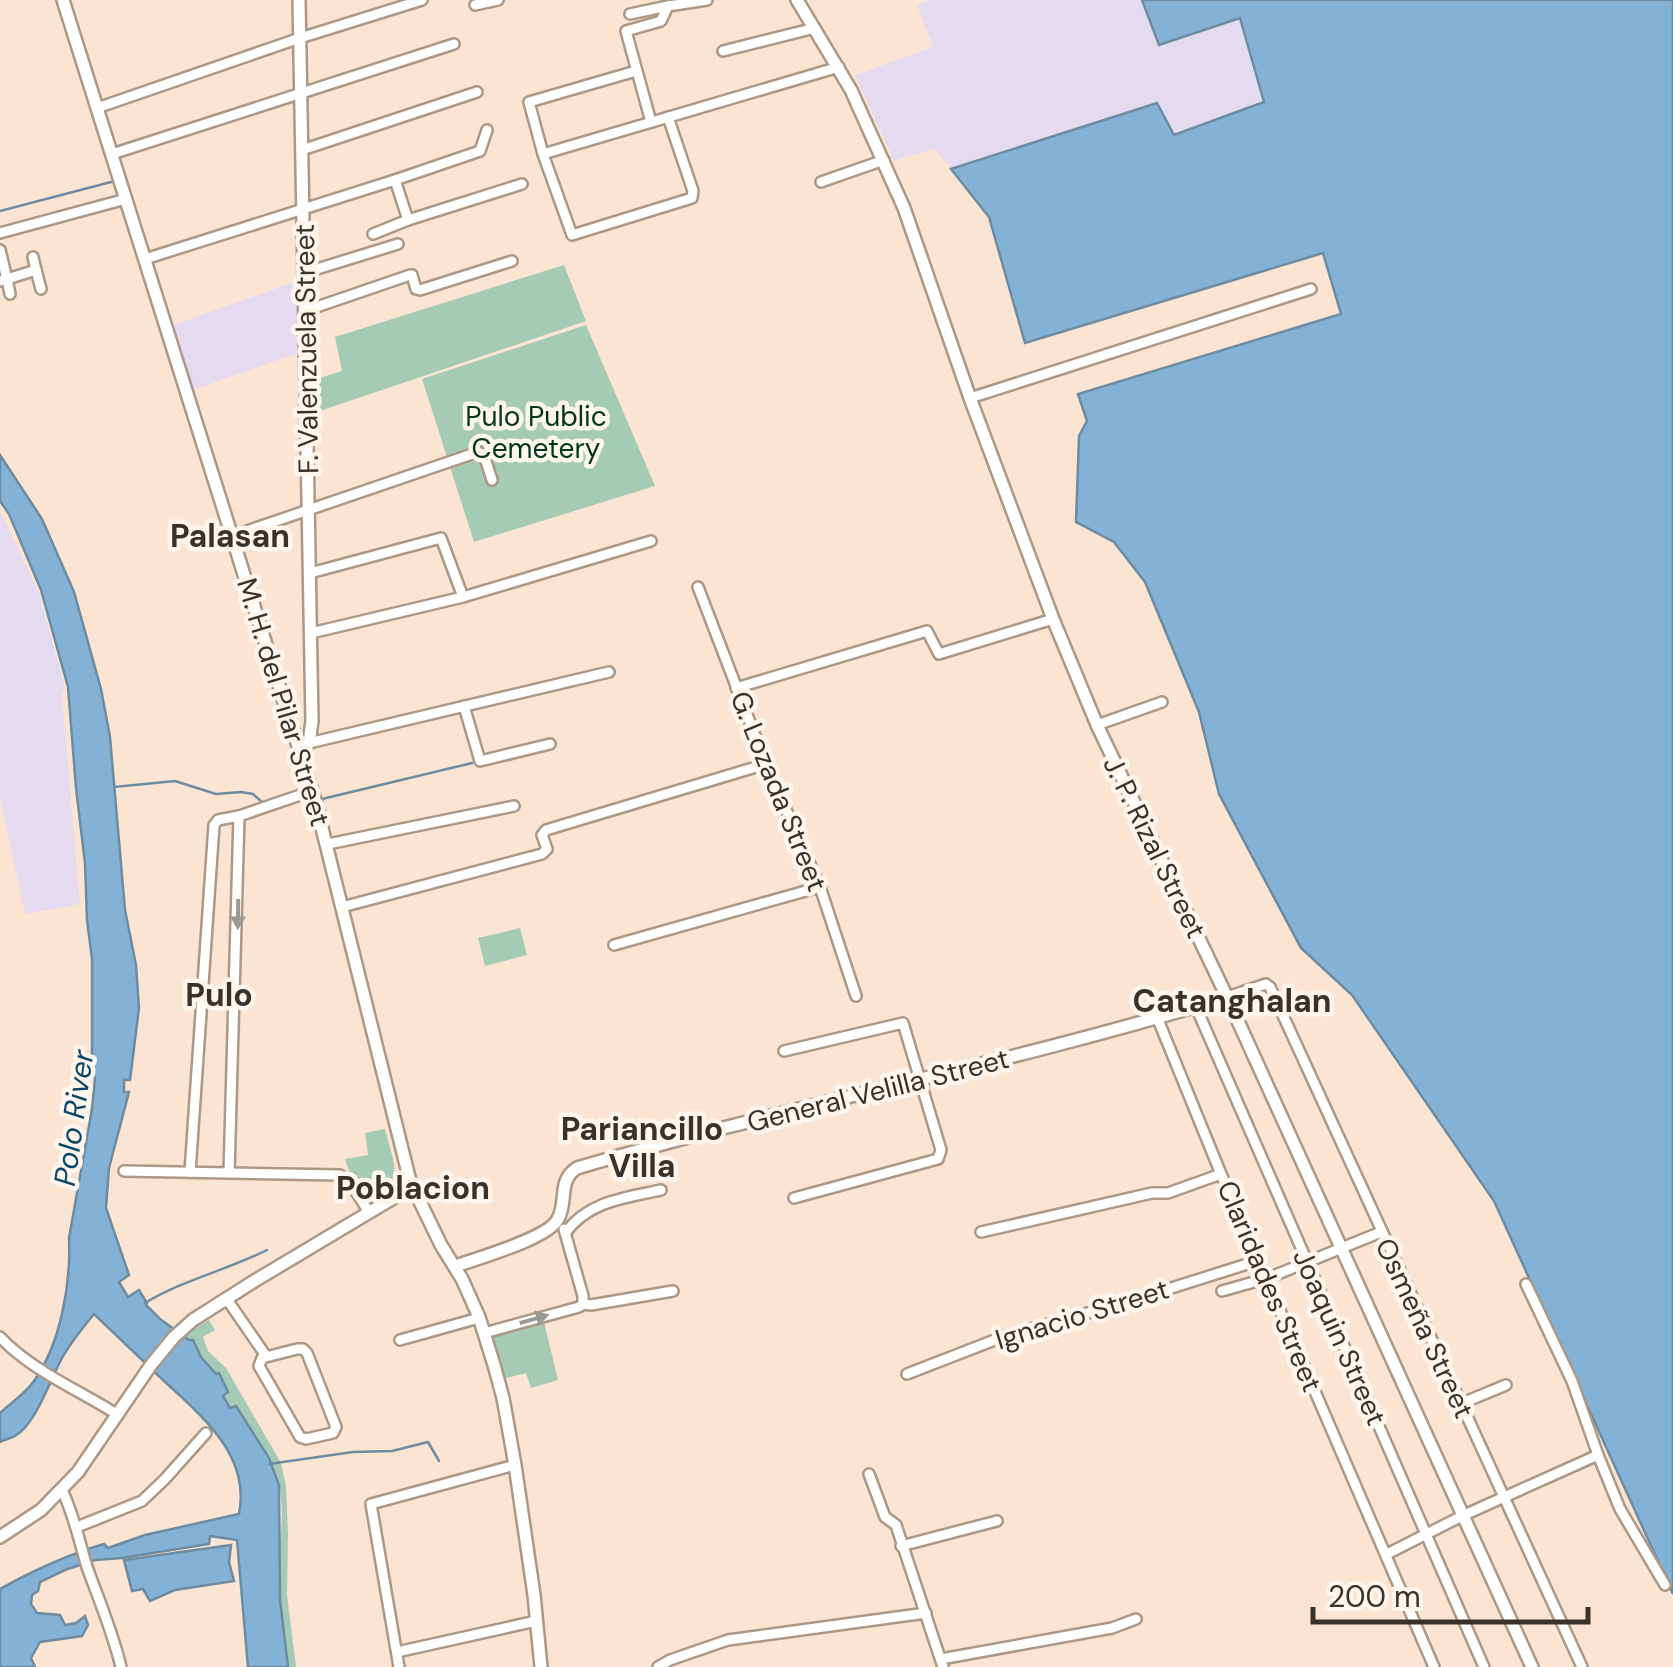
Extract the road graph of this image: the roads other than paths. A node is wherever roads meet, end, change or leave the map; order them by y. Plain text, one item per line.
1 (63, 0) edge
2 (299, 0) edge
3 (422, 0) edge
4 (498, 0) edge
5 (708, 0) edge
6 (798, 0) edge
7 (475, 5) dead end
8 (668, 6) junction
9 (630, 14) dead end
10 (815, 28) junction
11 (300, 38) junction
12 (454, 44) dead end
13 (724, 51) dead end
14 (840, 67) junction
15 (636, 71) junction
16 (477, 92) dead end
17 (300, 94) junction
18 (97, 108) junction
19 (668, 118) junction
20 (651, 122) junction
21 (487, 130) dead end
22 (302, 150) junction
23 (112, 154) junction
24 (543, 154) junction
25 (884, 160) junction
26 (396, 180) junction
27 (822, 182) dead end
28 (522, 184) dead end
29 (126, 199) junction
30 (303, 208) junction
31 (408, 220) junction
32 (0, 233) edge
33 (373, 234) dead end
34 (398, 244) dead end
35 (0, 250) edge
36 (33, 258) dead end
37 (144, 259) junction
38 (512, 261) dead end
39 (36, 270) junction
40 (304, 273) junction
41 (3, 280) edge
42 (41, 289) dead end
43 (1311, 289) dead end
44 (10, 294) dead end
45 (305, 310) junction
46 (970, 398) junction
47 (492, 480) dead end
48 (309, 508) junction
49 (232, 536) junction
50 (651, 541) dead end
51 (310, 574) junction
52 (698, 586) dead end
53 (463, 597) junction
54 (1053, 619) junction
55 (311, 633) junction
56 (609, 672) dead end
57 (736, 688) junction
58 (1162, 702) dead end
59 (464, 706) junction
60 (1097, 725) junction
61 (309, 743) junction
62 (550, 744) dead end
63 (300, 755) junction
64 (766, 764) junction
65 (312, 791) junction
66 (514, 806) dead end
67 (239, 816) junction
68 (328, 844) junction
69 (820, 886) junction
70 (342, 907) junction
71 (614, 946) dead end
72 (856, 996) dead end
73 (1228, 997) junction
74 (1196, 1007) junction
75 (1157, 1017) junction
76 (784, 1051) dead end
77 (920, 1081) junction
78 (124, 1171) dead end
79 (190, 1172) junction
80 (229, 1173) junction
81 (1222, 1174) junction
82 (410, 1182) junction
83 (662, 1190) dead end
84 (794, 1198) dead end
85 (369, 1212) junction
86 (559, 1219) junction
87 (566, 1232) junction
88 (981, 1232) dead end
89 (1381, 1232) junction
90 (1342, 1248) junction
91 (1260, 1260) junction
92 (1307, 1262) junction
93 (456, 1266) junction
94 (1268, 1278) junction
95 (1526, 1284) dead end
96 (674, 1291) dead end
97 (1222, 1291) dead end
98 (226, 1298) junction
99 (583, 1304) junction
100 (479, 1318) junction
101 (484, 1333) junction
102 (0, 1339) edge
103 (400, 1340) dead end
104 (266, 1356) junction
105 (907, 1374) dead end
106 (1506, 1384) dead end
107 (1460, 1404) junction
108 (118, 1415) junction
109 (206, 1433) dead end
110 (1598, 1455) junction
111 (516, 1465) junction
112 (869, 1474) dead end
113 (62, 1490) junction
114 (1502, 1498) junction
115 (1462, 1516) junction
116 (996, 1520) dead end
117 (77, 1527) junction
118 (1427, 1533) junction
119 (0, 1537) edge
120 (901, 1546) junction
121 (1387, 1554) junction
122 (1665, 1584) dead end
123 (926, 1613) junction
124 (1136, 1619) dead end
125 (536, 1621) junction
126 (397, 1652) junction
127 (942, 1663) edge
128 (121, 1667) edge
129 (399, 1667) edge
130 (541, 1667) edge
131 (658, 1667) edge
132 (1434, 1667) edge
133 (1484, 1667) edge
134 (1532, 1667) edge
135 (1582, 1667) edge

1 - 18 main road, M. H. del Pilar Street
2 - 11 main road, F. Valenzuela Street
3 - 11 street
4 - 7 street
5 - 8 street
6 - 10 main road, J. P. Rizal Street
8 - 9 street
8 - 15 street
10 - 13 street
10 - 14 main road, J. P. Rizal Street
11 - 17 main road, F. Valenzuela Street
11 - 18 street
12 - 17 street
14 - 19 street
14 - 25 main road, J. P. Rizal Street
15 - 20 street
15 - 24 street
16 - 22 street
17 - 22 main road, F. Valenzuela Street
17 - 23 street
18 - 23 main road, M. H. del Pilar Street
19 - 20 street
19 - 24 street
20 - 24 street
21 - 26 street
22 - 30 main road, F. Valenzuela Street
23 - 29 main road, M. H. del Pilar Street
25 - 27 street
25 - 46 main road, J. P. Rizal Street
26 - 30 street
26 - 31 street
28 - 31 street
29 - 32 street
29 - 37 main road, M. H. del Pilar Street
30 - 37 street
30 - 40 main road, F. Valenzuela Street
31 - 33 street
34 - 40 street
35 - 41 street
36 - 39 street
37 - 49 main road, M. H. del Pilar Street
38 - 45 street
39 - 41 street
39 - 42 street
40 - 45 main road, F. Valenzuela Street
41 - 44 street
43 - 46 street
45 - 48 main road, F. Valenzuela Street
46 - 54 main road, J. P. Rizal Street
47 - 48 street
48 - 49 street
48 - 51 main road, F. Valenzuela Street
49 - 63 main road, M. H. del Pilar Street
50 - 53 street
51 - 53 street
51 - 55 main road, F. Valenzuela Street
52 - 57 street, G. Lozada Street
53 - 55 street
54 - 57 street
54 - 60 main road, J. P. Rizal Street
55 - 61 main road, F. Valenzuela Street
56 - 59 street
57 - 64 street, G. Lozada Street
58 - 60 street
59 - 61 street
59 - 62 street
60 - 73 main road, J. P. Rizal Street
61 - 63 main road
63 - 65 main road, M. H. del Pilar Street
64 - 69 street, G. Lozada Street
64 - 70 street
65 - 67 street
65 - 68 main road, M. H. del Pilar Street
66 - 68 street
67 - 79 street
67 -> 80 street
68 - 70 main road, M. H. del Pilar Street
69 - 71 street
69 - 72 street, G. Lozada Street
70 - 82 main road, M. H. del Pilar Street
73 - 74 main road, General Velilla Street
73 - 89 street, Osmeña Street
73 - 90 main road, J. P. Rizal Street
74 - 75 main road, General Velilla Street
74 - 92 street, Joaquin Street
75 - 77 main road, General Velilla Street
75 - 81 street, Claridades Street
76 - 77 street
77 - 84 street
77 - 86 main road, General Velilla Street
78 - 79 street
79 - 80 street
80 - 85 street
81 - 88 street
81 - 91 street, Claridades Street
82 - 85 main road
82 - 93 main road, M. H. del Pilar Street
83 - 87 street
85 - 98 main road
86 - 87 street
86 - 93 main road
87 - 99 street
89 - 90 street
89 - 107 street, Osmeña Street
90 - 92 street
90 - 115 main road, J. P. Rizal Street
91 - 94 street, Claridades Street
91 - 105 street, Ignacio Street
92 - 94 street
92 - 118 street, Joaquin Street
93 - 100 main road, M. H. del Pilar Street
94 - 97 street
94 - 121 street, Claridades Street
95 - 110 street
96 - 99 street
98 - 104 street
98 - 108 main road
101 -> 99 street
100 - 101 main road, M. H. del Pilar Street
100 - 103 street
101 - 111 main road, M. H. del Pilar Street
102 - 108 street
104 - 104 street
106 - 107 street
107 - 114 street, Osmeña Street
108 - 113 main road
109 - 117 street
110 - 114 street
110 - 122 street
111 - 125 main road, M. H. del Pilar Street
111 - 126 street
112 - 120 street
113 - 117 street
113 - 119 main road
114 - 115 street
114 - 135 street, Osmeña Street
115 - 118 street
115 - 134 main road, J. P. Rizal Street
116 - 120 street
117 - 128 street
118 - 121 street
118 - 133 street, Joaquin Street
120 - 123 street
121 - 132 street, Claridades Street
123 - 127 street
123 - 131 street
124 - 127 street
125 - 126 street
125 - 130 main road, M. H. del Pilar Street
126 - 129 street

